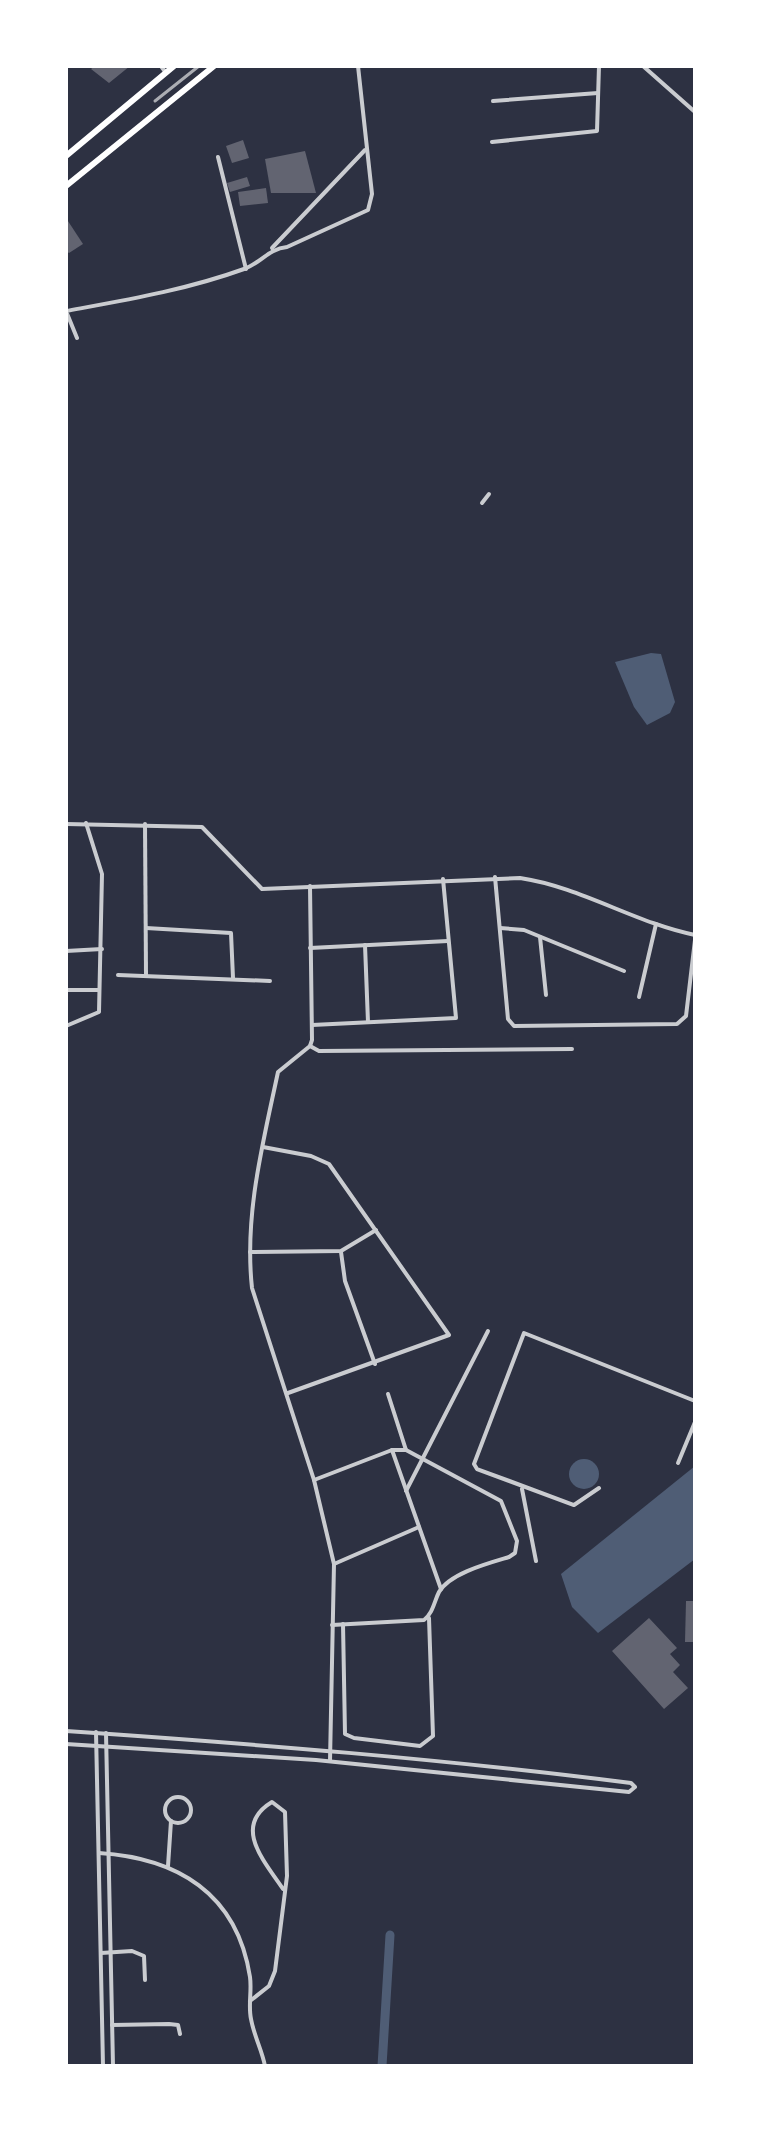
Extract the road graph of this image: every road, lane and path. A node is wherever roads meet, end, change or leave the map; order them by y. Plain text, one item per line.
1 (174, 66) edge
2 (214, 66) edge
3 (358, 66) edge
4 (599, 66) edge
5 (643, 66) edge
6 (164, 70) edge
7 (599, 93) junction
8 (493, 101) dead end
9 (695, 112) edge
10 (492, 142) dead end
11 (366, 148) junction
12 (66, 156) edge
13 (218, 157) dead end
14 (66, 186) edge
15 (272, 249) junction
16 (246, 269) junction
17 (77, 338) dead end
18 (489, 494) dead end
19 (482, 503) dead end
20 (86, 823) junction
21 (66, 824) edge
22 (145, 824) junction
23 (495, 877) junction
24 (443, 879) junction
25 (310, 886) junction
26 (656, 924) junction
27 (146, 928) junction
28 (500, 928) junction
29 (539, 936) junction
30 (695, 938) edge
31 (449, 941) junction
32 (365, 945) junction
33 (310, 948) junction
34 (102, 949) junction
35 (66, 951) edge
36 (624, 971) dead end
37 (118, 975) dead end
38 (146, 975) junction
39 (233, 978) junction
40 (270, 981) dead end
41 (66, 990) edge
42 (99, 990) junction
43 (546, 995) dead end
44 (639, 997) dead end
45 (368, 1022) junction
46 (312, 1025) junction
47 (66, 1026) edge
48 (310, 1046) junction
49 (572, 1049) dead end
50 (263, 1147) junction
51 (376, 1230) junction
52 (341, 1251) junction
53 (250, 1252) junction
54 (488, 1331) dead end
55 (375, 1364) junction
56 (288, 1393) junction
57 (388, 1394) dead end
58 (695, 1401) edge
59 (695, 1422) edge
60 (392, 1450) junction
61 (406, 1450) junction
62 (425, 1459) junction
63 (678, 1463) dead end
64 (314, 1480) junction
65 (522, 1488) junction
66 (599, 1488) dead end
67 (406, 1491) junction
68 (419, 1527) junction
69 (536, 1561) dead end
70 (334, 1564) junction
71 (441, 1589) junction
72 (429, 1618) junction
73 (343, 1624) junction
74 (331, 1625) junction
75 (66, 1731) edge
76 (96, 1732) junction
77 (106, 1733) junction
78 (66, 1744) edge
79 (96, 1746) junction
80 (106, 1747) junction
81 (331, 1750) junction
82 (330, 1761) junction
83 (472, 1765) junction
84 (532, 1772) junction
85 (471, 1776) junction
86 (531, 1782) junction
87 (171, 1821) junction
88 (99, 1853) junction
89 (109, 1854) junction
90 (168, 1866) junction
91 (283, 1889) junction
92 (101, 1953) junction
93 (111, 1953) junction
94 (145, 1980) dead end
95 (250, 2001) junction
96 (112, 2025) junction
97 (180, 2034) dead end
98 (103, 2066) edge
99 (113, 2066) edge
100 (265, 2066) edge

1 - 6 highway
2 - 14 highway
3 - 11 street
4 - 7 street
5 - 9 street
6 - 12 highway
7 - 8 street
7 - 10 street
11 - 15 street
11 - 15 street
13 - 16 street
15 - 16 street
16 - 17 street
18 - 19 street
20 - 21 street
20 - 22 street
20 - 34 street
22 - 25 street
22 - 27 street
23 - 24 street
23 - 26 street
23 - 28 street
24 - 25 street
24 - 31 street
25 - 33 street
26 - 30 street
26 - 44 street
27 - 38 street
27 - 39 street
28 - 29 street
28 - 30 street
29 - 36 street
29 - 43 street
31 - 32 street
31 - 45 street
32 - 33 street
32 - 45 street
33 - 46 street
34 - 35 street
34 - 42 street
37 - 38 street
38 - 39 street
39 - 40 street
41 - 42 street
42 - 47 street
45 - 46 street
46 - 48 street
48 - 49 street
48 - 50 street
50 - 51 street
50 - 53 street
51 - 52 street
51 - 55 street
52 - 53 street
52 - 55 street
53 - 56 street
54 - 62 street
55 - 56 street
56 - 64 street
57 - 61 street
58 - 65 street
59 - 63 street
60 - 61 street
60 - 64 street
60 - 67 street
61 - 62 street
62 - 67 street
62 - 71 street
64 - 70 street
65 - 66 street
65 - 69 street
67 - 68 street
68 - 70 street
68 - 71 street
70 - 74 street
71 - 72 street
72 - 73 street
72 - 73 street
73 - 74 street
74 - 81 street
75 - 76 street
76 - 77 street
76 - 79 street
77 - 80 street
77 - 81 street
78 - 79 street
79 - 80 street
79 - 88 street
80 - 82 street
80 - 89 street
81 - 82 street
81 - 83 street
82 - 85 street
83 - 84 street
83 - 85 street
84 - 86 street
84 - 86 street
85 - 86 street
87 - 87 street
87 - 90 street
88 - 89 street
88 - 92 street
89 - 90 street
89 - 93 street
90 - 95 street
91 - 91 street
91 - 95 street
92 - 93 street
92 - 98 street
93 - 94 street
93 - 96 street
95 - 100 street
96 - 97 street
96 - 99 street

